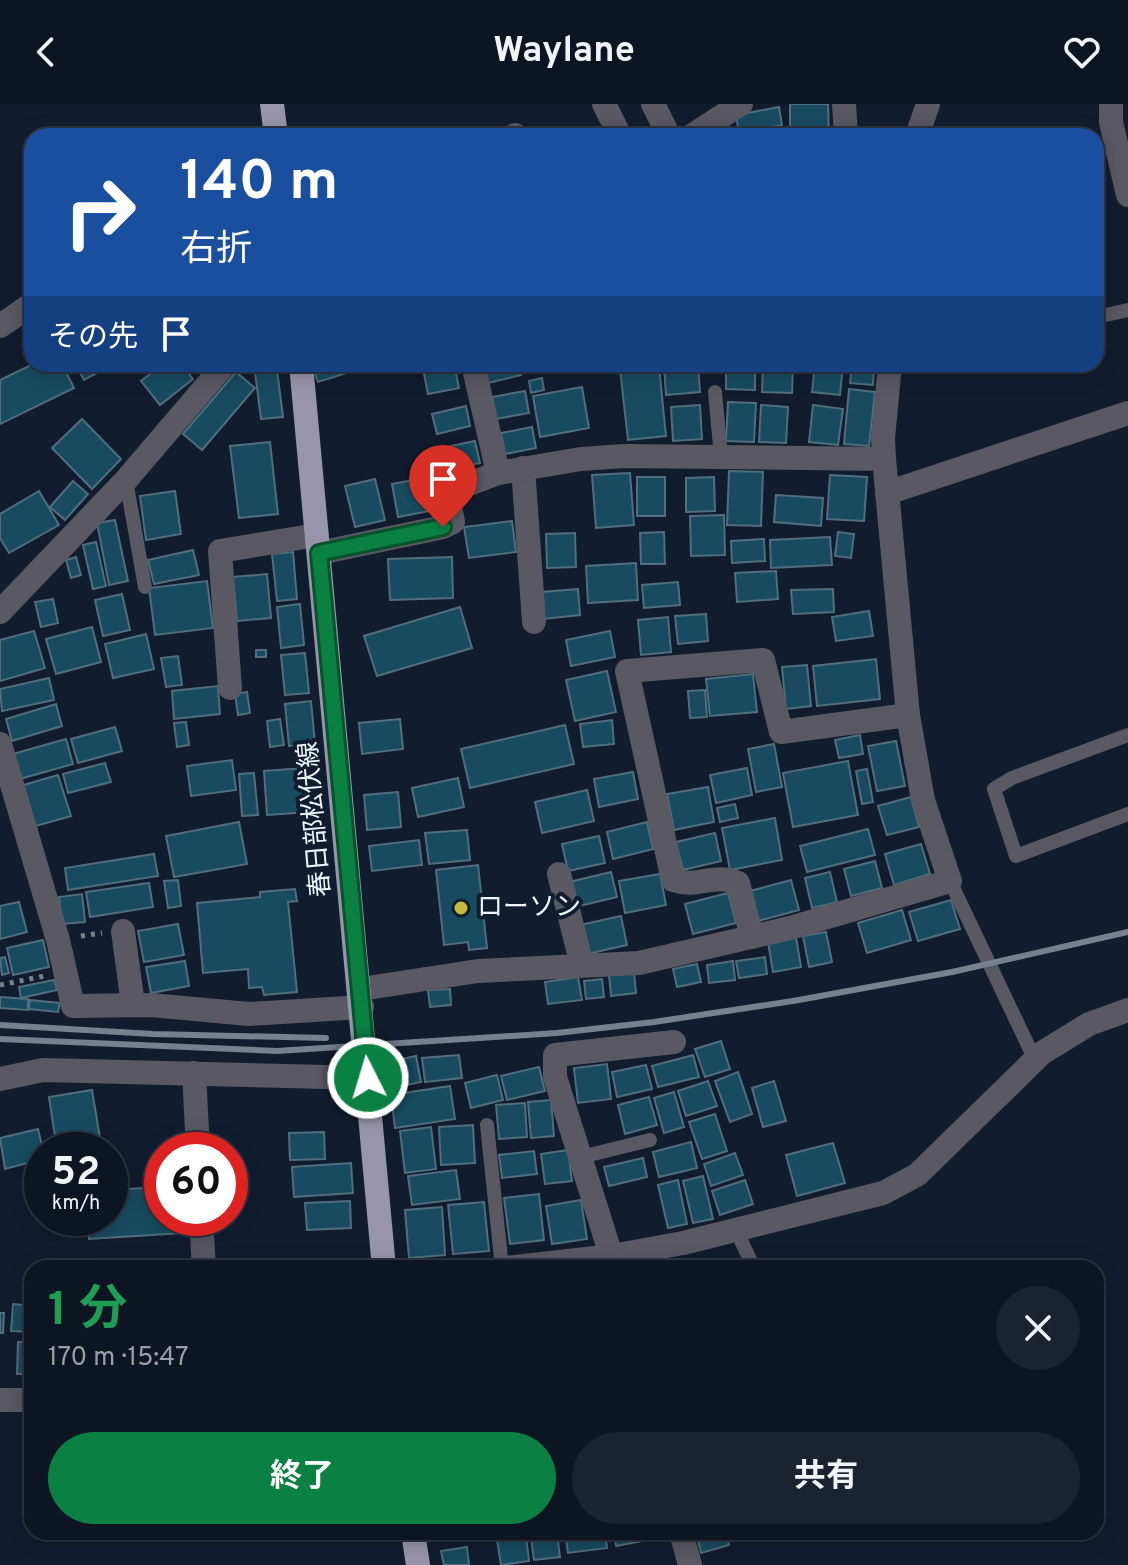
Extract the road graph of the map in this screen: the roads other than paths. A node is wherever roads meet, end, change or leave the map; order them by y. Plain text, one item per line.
1 (272, 104) edge
2 (604, 104) edge
3 (653, 104) edge
4 (741, 104) edge
5 (844, 104) edge
6 (928, 104) edge
7 (1111, 104) edge
8 (275, 128) edge
9 (612, 128) edge
10 (665, 128) edge
11 (704, 128) edge
12 (846, 128) edge
13 (920, 128) edge
14 (1106, 141) edge
15 (1128, 195) edge
16 (24, 310) edge
17 (1128, 310) edge
18 (1104, 315) edge
19 (0, 326) edge
20 (218, 372) edge
21 (302, 372) edge
22 (475, 372) edge
23 (889, 372) edge
24 (715, 392) dead end
25 (1128, 413) edge
26 (721, 457) junction
27 (884, 459) junction
28 (523, 468) junction
29 (498, 473) junction
30 (126, 480) junction
31 (887, 493) junction
32 (318, 544) junction
33 (145, 587) dead end
34 (0, 612) edge
35 (534, 622) dead end
36 (230, 688) dead end
37 (908, 715) junction
38 (1128, 735) edge
39 (0, 744) edge
40 (1128, 814) edge
41 (559, 874) dead end
42 (950, 881) junction
43 (123, 931) road end
44 (752, 937) junction
45 (582, 965) junction
46 (361, 998) junction
47 (133, 1005) junction
48 (1128, 1010) edge
49 (674, 1042) dead end
50 (1035, 1060) junction
51 (194, 1073) junction
52 (368, 1078) junction
53 (0, 1079) edge
54 (487, 1125) dead end
55 (197, 1132) edge
56 (650, 1140) dead end
57 (581, 1157) junction
58 (736, 1230) junction
59 (202, 1236) edge
60 (204, 1260) edge
61 (383, 1260) edge
62 (504, 1260) edge
63 (612, 1260) edge
64 (620, 1260) edge
65 (750, 1260) edge
66 (0, 1400) edge
67 (24, 1400) edge
68 (414, 1540) edge
69 (683, 1540) edge
70 (418, 1565) edge
71 (690, 1565) edge

1 - 8 main road
2 - 9 street
3 - 10 street
4 - 11 street
5 - 12 street
6 - 13 street
7 - 14 street
14 - 15 street
16 - 19 street
17 - 18 lane
20 - 30 street
21 - 32 main road, 春日部松伏線
22 - 29 street
23 - 27 street
24 - 26 lane
25 - 31 street
26 - 27 street
26 - 28 street
27 - 31 street
28 - 29 street
28 - 35 street
29 - 32 street
30 - 33 lane
30 - 34 street
31 - 37 street
32 - 36 street
32 - 46 main road, 春日部松伏線
37 - 42 street
37 - 44 street
38 - 40 lane
39 - 47 street
41 - 45 street
42 - 44 street
42 - 50 lane
43 - 47 street
44 - 45 street
45 - 46 street
46 - 47 street
46 - 52 main road, 春日部松伏線
48 - 50 street
49 - 57 street
50 - 58 street
51 - 52 street
51 - 53 street
51 - 55 street
52 - 61 main road, 春日部松伏線
54 - 62 lane
56 - 57 lane
57 - 63 street
58 - 64 street
58 - 65 lane
59 - 60 street
66 - 67 street
68 - 70 main road
69 - 71 street

